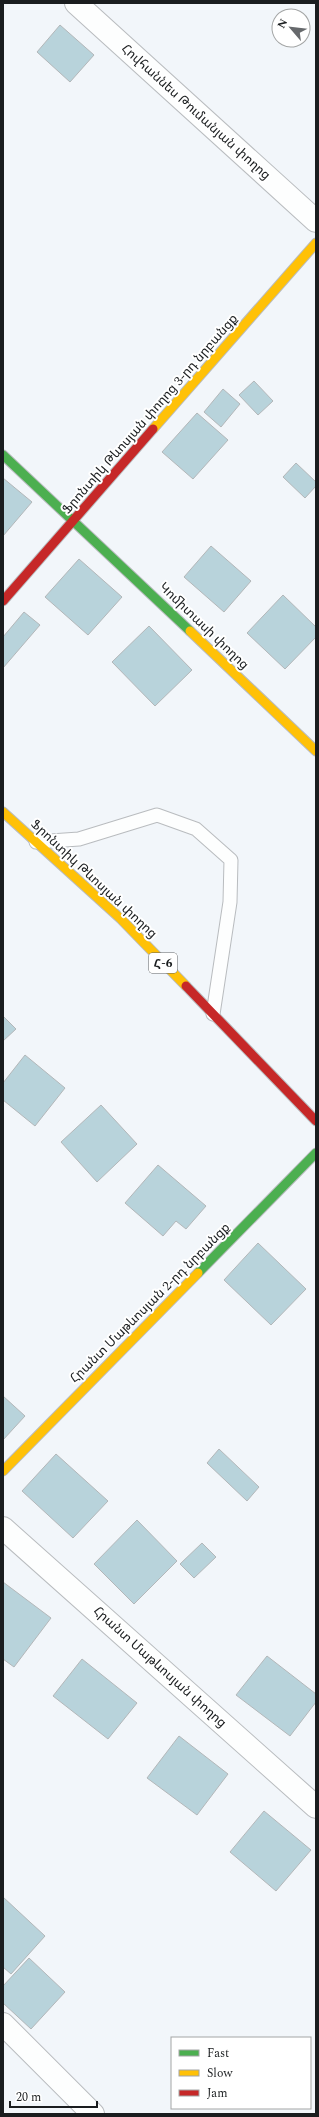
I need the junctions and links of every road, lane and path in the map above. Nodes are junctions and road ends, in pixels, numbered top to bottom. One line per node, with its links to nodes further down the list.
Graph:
1 (76, 3): 2 (street, Հովհաննես Թումանյան փողոց)
2 (316, 221)
3 (316, 243): 5 (street, Ֆրոնտիկ Թևոսյան փողոց 3-րդ նրբանցք)
4 (3, 455): 5 (street, Կոմիտասի փողոց)
5 (74, 520): 6 (street, Ֆրոնտիկ Թևոսյան փողոց 3-րդ նրբանցք); 7 (street, Կոմիտասի փողոց)
6 (3, 601)
7 (316, 751)
8 (3, 812): 9 (street, Ֆրոնտիկ Թևոսյան փողոց / Հ-6)
9 (36, 842): 10 (street, Ֆրոնտիկ Թևոսյան փողոց / Հ-6); 10 (lane)
10 (213, 1014): 11 (street, Ֆրոնտիկ Թևոսյան փողոց / Հ-6)
11 (316, 1121)
12 (316, 1153): 13 (street, Հրանտ Մաթևոսյան 2-րդ նրբանցք)
13 (3, 1471)
14 (3, 1528): 15 (street, Հրանտ Մաթևոսյան փողոց)
15 (316, 1807)
16 (3, 2024): 17 (street)
17 (93, 2114)

